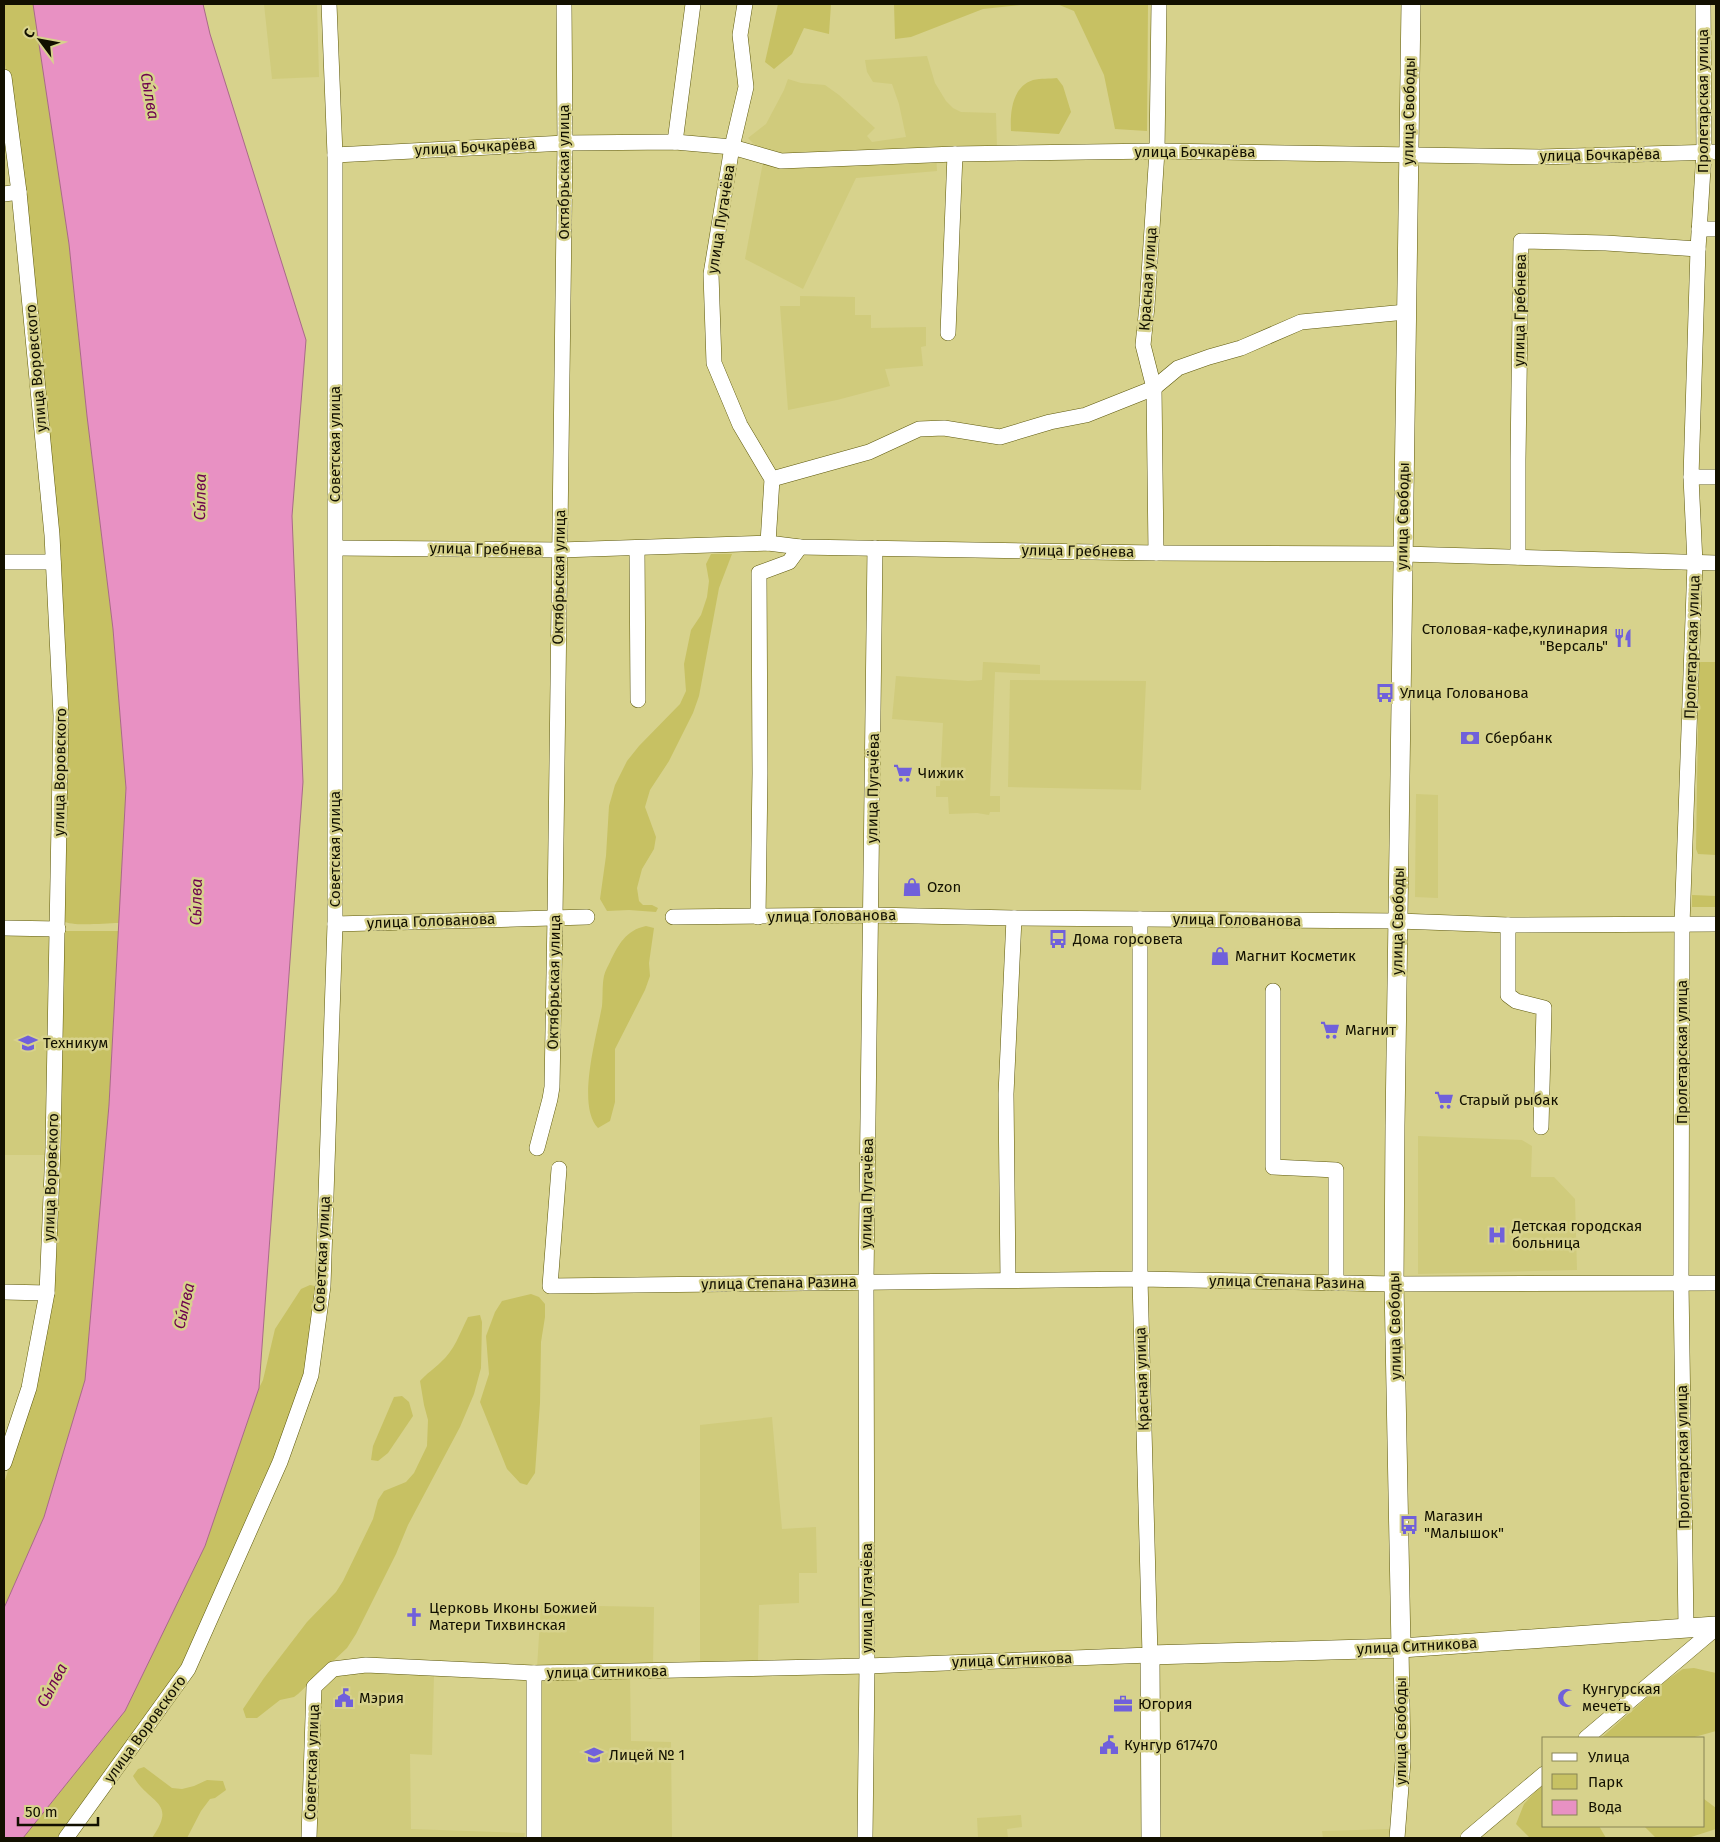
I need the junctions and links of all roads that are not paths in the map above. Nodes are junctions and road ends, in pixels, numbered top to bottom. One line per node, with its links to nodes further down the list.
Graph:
1 (329, 4): 15 (street, Советская улица)
2 (564, 4): 10 (street, Октябрьская улица)
3 (693, 4): 9 (street)
4 (745, 4): 11 (street, улица Пугачёва)
5 (1159, 4): 12 (street, Красная улица)
6 (1411, 4): 16 (main road, улица Свободы)
7 (1703, 4): 13 (street, Пролетарская улица)
8 (4, 77): 17 (street, улица Воровского)
9 (676, 142): 10 (street, улица Бочкарёва); 11 (street, улица Бочкарёва)
10 (566, 143): 15 (street, улица Бочкарёва); 33 (street, Октябрьская улица)
11 (732, 147): 14 (street, улица Бочкарёва); 27 (street, улица Пугачёва)
12 (1157, 151): 14 (street, улица Бочкарёва); 16 (street, улица Бочкарёва); 24 (street, Красная улица)
13 (1710, 152): 16 (street, улица Бочкарёва); 19 (street, Пролетарская улица)
14 (955, 154): 23 (street)
15 (335, 155): 30 (street, Советская улица)
16 (1408, 155): 22 (main road, улица Свободы)
17 (19, 192): 18 (street); 38 (street, улица Воровского)
18 (4, 194)
19 (1699, 229): 20 (street); 21 (street, Пролетарская улица)
20 (1716, 229)
21 (1698, 249): 25 (street, Пролетарская улица); 36 (street, улица Гребнева)
22 (1406, 312): 24 (street); 35 (main road, улица Свободы)
23 (948, 333)
24 (1154, 388): 27 (street); 34 (street, Красная улица)
25 (1691, 477): 26 (street); 39 (street, Пролетарская улица)
26 (1716, 477)
27 (772, 479): 28 (street)
28 (768, 543): 29 (street, улица Гребнева); 31 (street, улица Гребнева)
29 (800, 547): 32 (street, улица Гребнева); 46 (street, улица Голованова)
30 (336, 548): 33 (street, улица Гребнева); 50 (street, Советская улица)
31 (637, 548): 33 (street, улица Гребнева); 41 (street)
32 (875, 548): 34 (street, улица Гребнева); 42 (street, улица Пугачёва)
33 (560, 550): 44 (street, Октябрьская улица)
34 (1156, 553): 35 (street, улица Гребнева)
35 (1403, 554): 36 (street, улица Гребнева); 49 (main road, улица Свободы)
36 (1518, 557): 39 (street, улица Гребнева)
37 (4, 562): 38 (street)
38 (53, 562): 55 (street, улица Воровского)
39 (1695, 563): 40 (street, улица Гребнева); 53 (street, Пролетарская улица)
40 (1716, 563)
41 (638, 700)
42 (871, 914): 46 (street, улица Голованова); 47 (street, улица Голованова); 62 (street, улица Пугачёва)
43 (587, 916): 44 (street, улица Голованова)
44 (555, 917): 50 (street, улица Голованова); 58 (street, Октябрьская улица)
45 (673, 917): 46 (street, улица Голованова)
46 (758, 917)
47 (1014, 918): 48 (street, улица Голованова); 61 (street)
48 (1140, 919): 49 (street, улица Голованова); 60 (street, Красная улица)
49 (1398, 922): 52 (street, улица Голованова); 66 (main road, улица Свободы)
50 (335, 924): 75 (street, Советская улица)
51 (1716, 924): 53 (street, улица Голованова)
52 (1508, 925): 53 (street, улица Голованова); 57 (street)
53 (1682, 925): 64 (street, Пролетарская улица)
54 (4, 928): 55 (street)
55 (58, 929): 68 (street, улица Воровского)
56 (1273, 991): 63 (street)
57 (1541, 1127)
58 (536, 1148)
59 (559, 1169): 62 (street, улица Степана Разина)
60 (1140, 1279): 61 (street, улица Степана Разина); 63 (street, улица Степана Разина); 73 (street, Красная улица)
61 (1008, 1280): 62 (street, улица Степана Разина)
62 (866, 1281): 74 (street, улица Пугачёва)
63 (1336, 1282): 66 (street, улица Степана Разина)
64 (1681, 1283): 65 (street, улица Степана Разина); 66 (street, улица Степана Разина); 70 (street, Пролетарская улица)
65 (1716, 1283)
66 (1394, 1284): 72 (main road, улица Свободы)
67 (4, 1292): 68 (street)
68 (47, 1293): 69 (street, улица Воровского)
69 (4, 1463)
70 (1686, 1627): 71 (main road, улица Ситникова); 72 (main road, улица Ситникова)
71 (1716, 1627): 78 (street)
72 (1402, 1648): 73 (main road, улица Ситникова); 85 (street, улица Свободы)
73 (1150, 1655): 74 (street, улица Ситникова); 84 (main road, Красная улица)
74 (867, 1666): 76 (street, улица Ситникова); 83 (street, улица Пугачёва)
75 (188, 1669): 80 (street, улица Воровского)
76 (534, 1673): 77 (street, улица Ситникова); 82 (street)
77 (314, 1686): 81 (street, Советская улица)
78 (1587, 1737)
79 (1542, 1776): 86 (street)
80 (66, 1838)
81 (309, 1838)
82 (534, 1838)
83 (865, 1838)
84 (1151, 1838)
85 (1397, 1838)
86 (1468, 1838)

